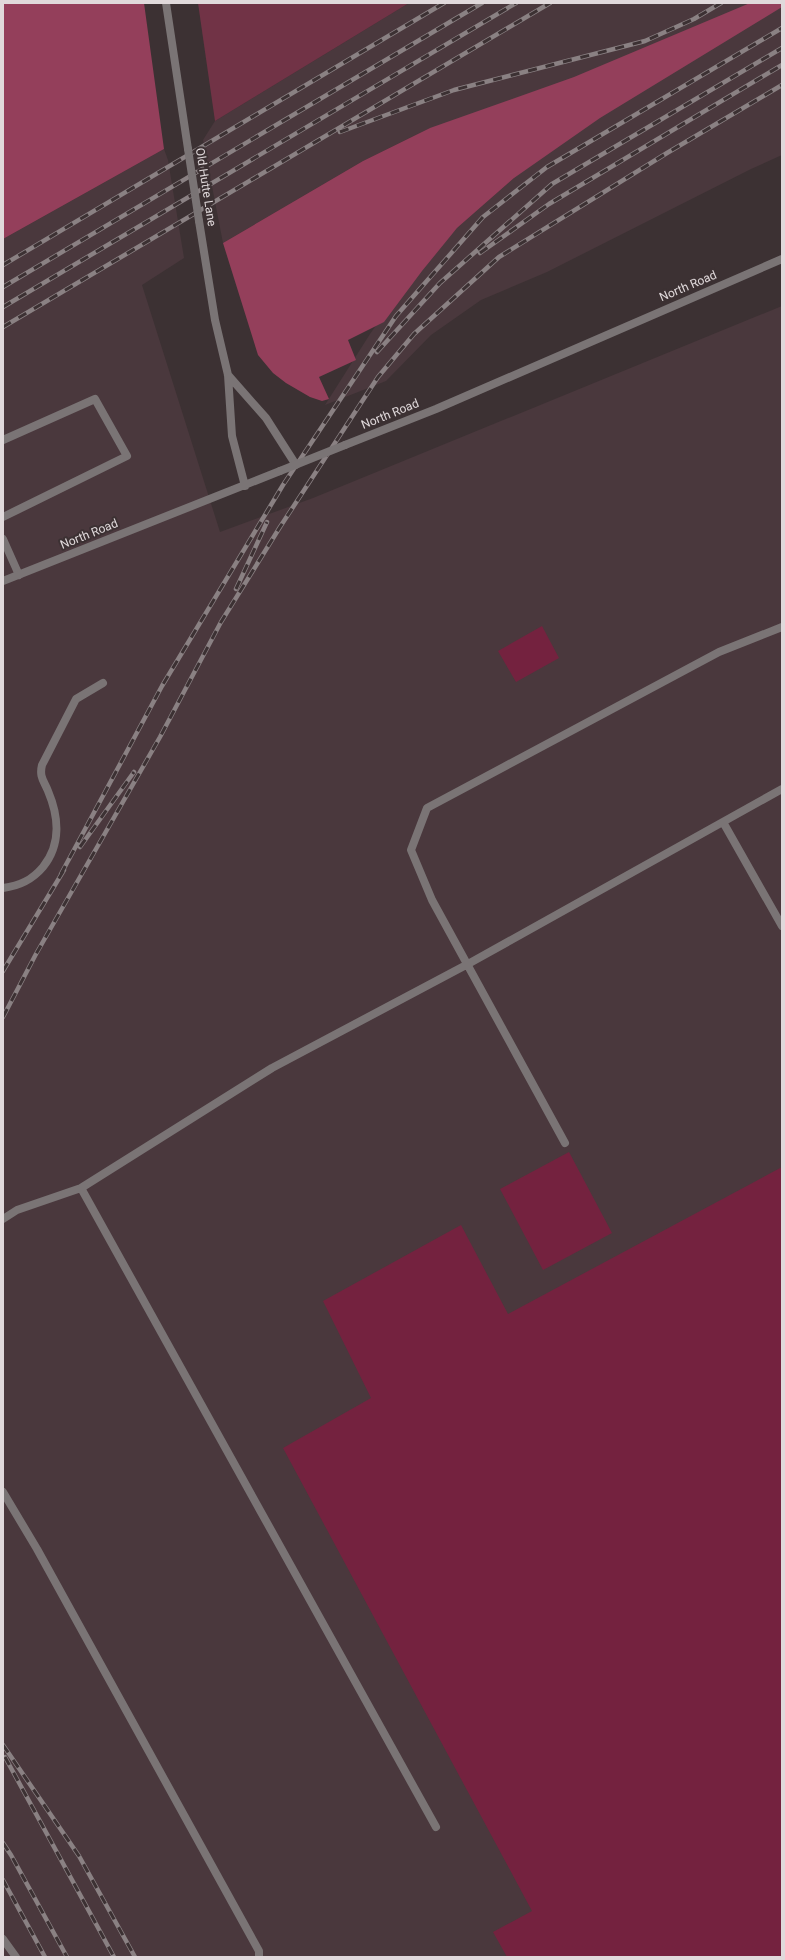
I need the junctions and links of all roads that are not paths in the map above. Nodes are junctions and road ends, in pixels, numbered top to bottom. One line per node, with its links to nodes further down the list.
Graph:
1 (166, 3): 3 (street, Old Hutte Lane, bridge)
2 (782, 259): 5 (street, North Road, bridge)
3 (228, 375): 5 (street, Old Hutte Lane); 6 (street, Old Hutte Lane)
4 (3, 440): 7 (street)
5 (296, 465): 6 (street, North Road, bridge)
6 (245, 486): 9 (street, North Road)
7 (3, 517)
8 (3, 539): 9 (street)
9 (19, 575): 10 (street, North Road)
10 (3, 581)
11 (782, 627): 17 (street)
12 (103, 683): 15 (street)
13 (782, 789): 14 (street)
14 (723, 822): 16 (street); 17 (street)
15 (3, 888)
16 (782, 926)
17 (468, 964): 18 (street); 19 (street)
18 (564, 1143)
19 (80, 1188): 20 (street); 22 (street)
20 (3, 1220)
21 (3, 1492): 25 (street)
22 (436, 1828)
23 (3, 1939): 24 (street)
24 (16, 1957)
25 (259, 1957)

